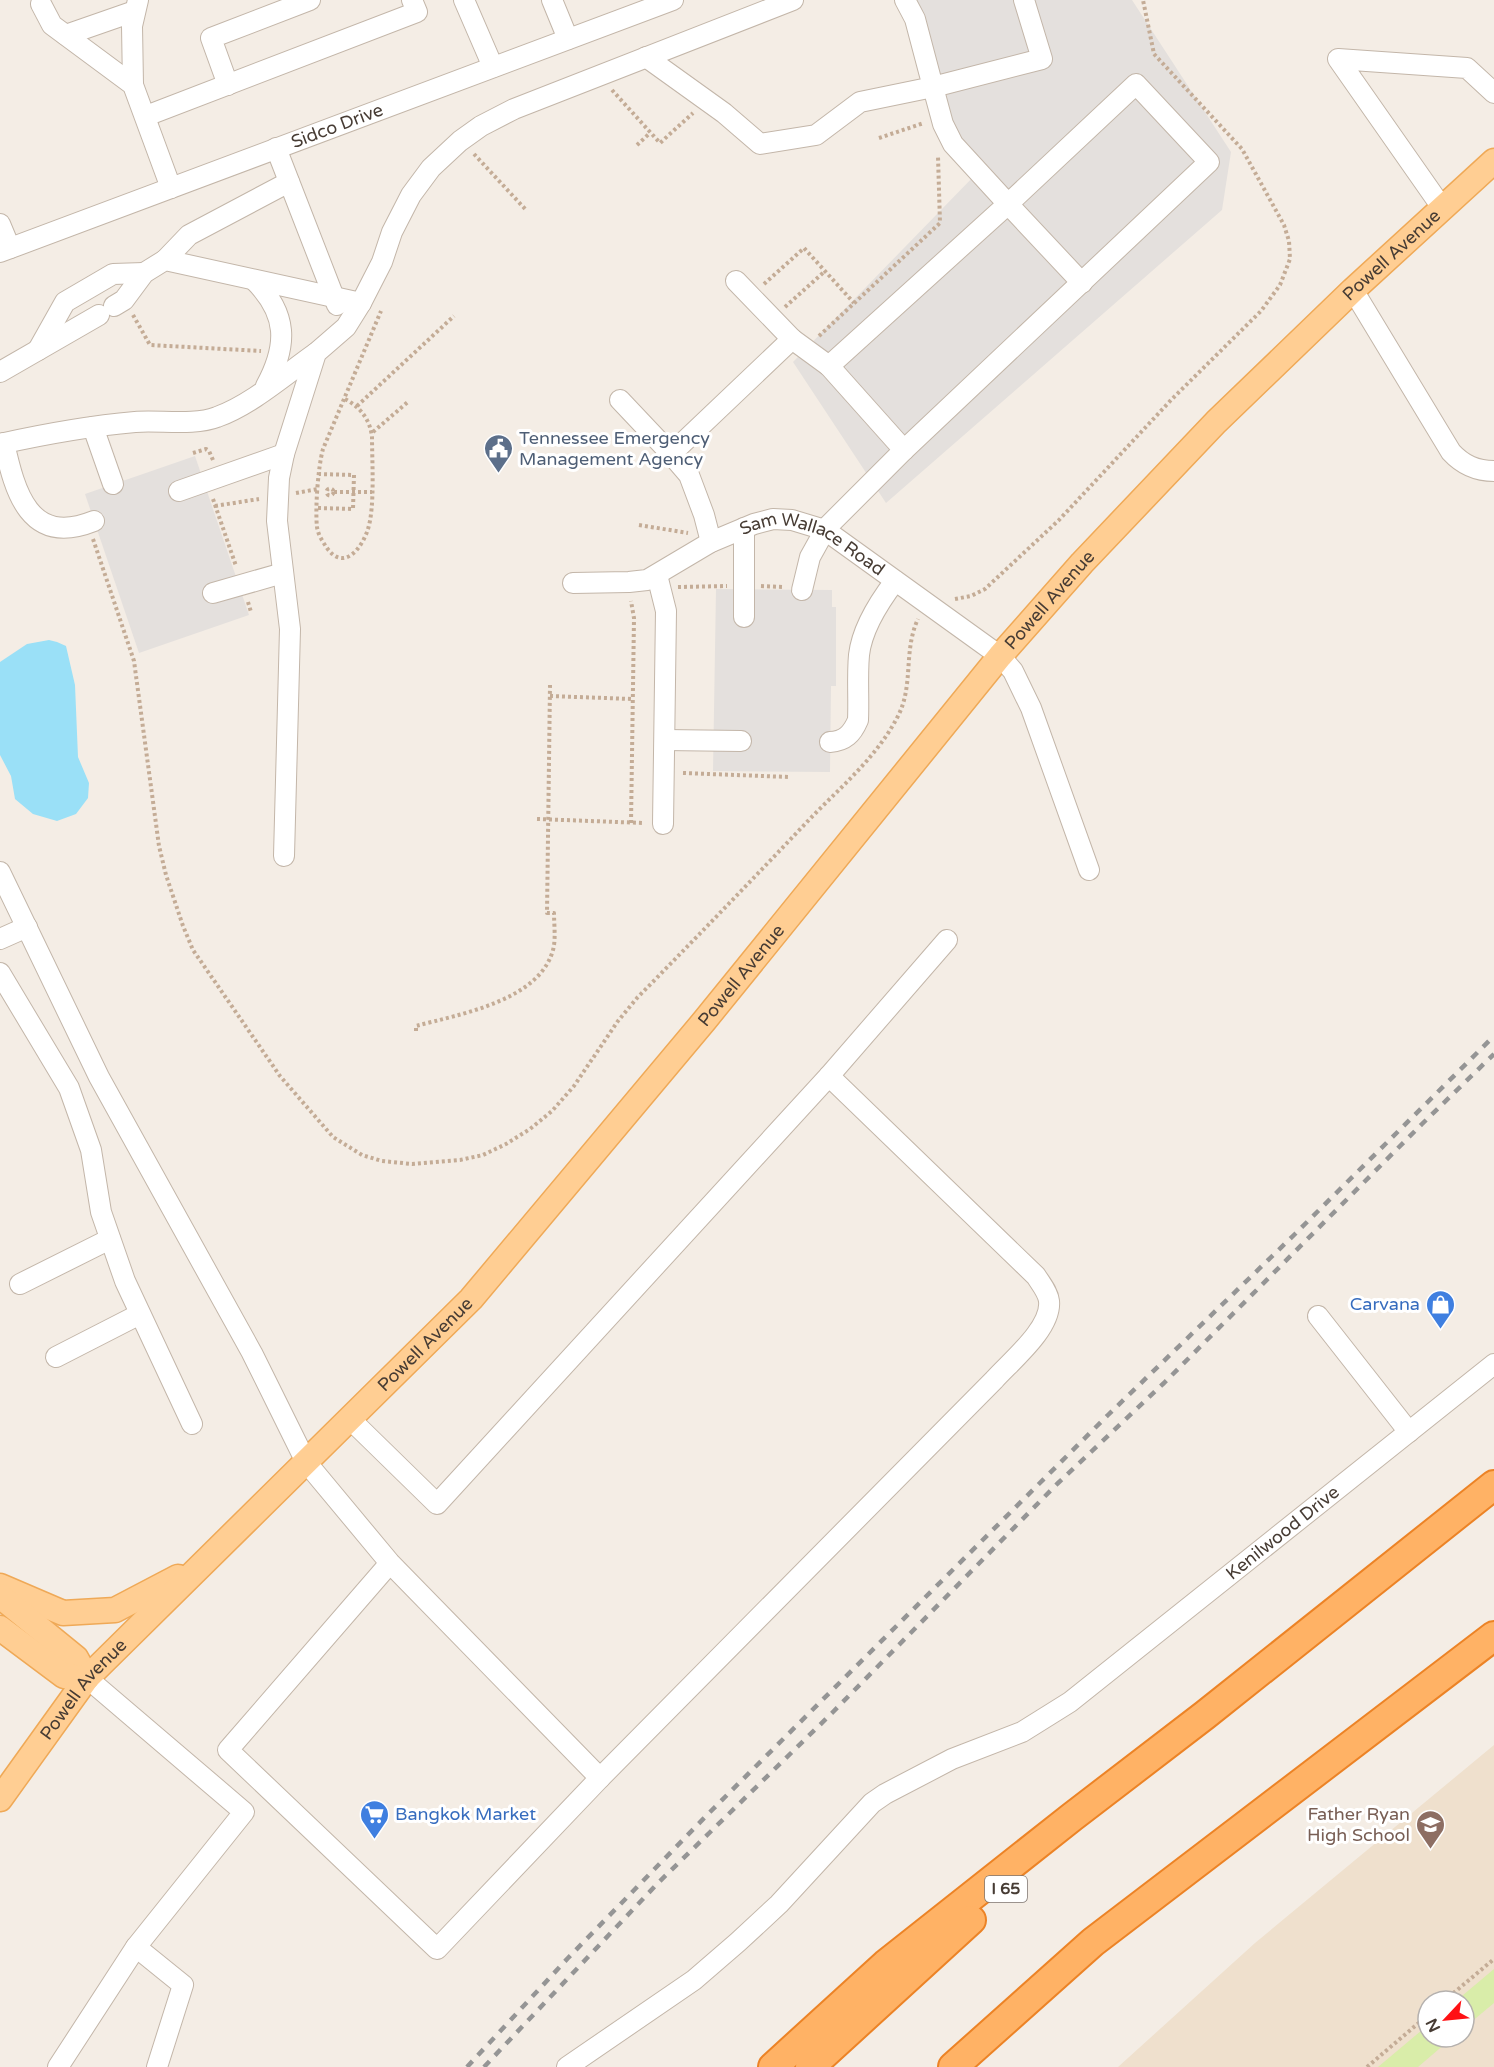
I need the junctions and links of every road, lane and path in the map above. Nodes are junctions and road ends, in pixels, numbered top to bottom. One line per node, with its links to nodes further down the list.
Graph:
1 (310, 0): 18 (street)
2 (412, 0): 18 (street)
3 (464, 0): 15 (street)
4 (552, 0): 13 (street)
5 (673, 0): 13 (street, Sidco Drive)
6 (793, 0): 14 (street)
7 (904, 0): 19 (street)
8 (1024, 0): 19 (street)
9 (1143, 0): 92 (path)
10 (41, 4): 12 (street)
11 (136, 6): 12 (street); 17 (street)
12 (66, 35): 17 (street)
13 (568, 39): 15 (street, Sidco Drive)
14 (646, 57): 21 (street); 24 (street)
15 (493, 67): 27 (street, Sidco Drive)
16 (616, 83): 23 (path)
17 (134, 85): 22 (street)
18 (228, 85): 22 (street)
19 (933, 87): 21 (street); 31 (street)
20 (1494, 93): 32 (street)
21 (707, 101): 23 (path)
22 (146, 116): 30 (street)
23 (650, 133): 25 (path)
24 (461, 140): 33 (path); 46 (street)
25 (637, 145)
26 (938, 147): 47 (path)
27 (276, 148): 29 (street); 30 (street, Sidco Drive)
28 (1494, 161): 32 (main road, Powell Avenue)
29 (289, 182): 36 (street); 44 (street)
30 (171, 188): 35 (street, Sidco Drive)
31 (1008, 204): 41 (street); 41 (street); 56 (street)
32 (1443, 209): 42 (main road, Powell Avenue)
33 (527, 211)
34 (0, 224): 35 (street)
35 (5, 250)
36 (165, 260): 38 (street); 39 (street)
37 (825, 271): 43 (path); 45 (path); 47 (path)
38 (144, 273): 48 (street); 53 (street)
39 (254, 280): 44 (street); 54 (street)
40 (736, 281): 52 (street)
41 (1082, 283): 66 (street)
42 (1353, 290): 70 (street); 95 (main road, Powell Avenue)
43 (771, 292)
44 (334, 297): 46 (street); 51 (street)
45 (778, 300)
46 (361, 303): 51 (street)
47 (854, 303): 52 (path)
48 (113, 307): 53 (street); 54 (path)
49 (382, 309): 59 (path)
50 (454, 316): 62 (path)
51 (346, 327): 55 (street)
52 (800, 345): 56 (street); 69 (street)
53 (38, 350): 57 (street)
54 (280, 352): 58 (street)
55 (316, 352): 58 (street); 68 (street)
56 (829, 366): 66 (street)
57 (0, 372)
58 (264, 390): 63 (street)
59 (345, 399): 62 (path); 71 (path)
60 (620, 400): 69 (street)
61 (409, 401): 64 (path)
62 (357, 406): 64 (path)
63 (93, 428): 65 (street); 73 (street)
64 (372, 433): 77 (path)
65 (2, 443): 79 (street)
66 (904, 450): 82 (street)
67 (193, 453): 72 (path)
68 (284, 454): 72 (street); 84 (street)
69 (671, 454): 83 (street)
70 (1494, 471)
71 (319, 474): 76 (path); 78 (path)
72 (207, 481): 74 (street); 88 (path)
73 (113, 484)
74 (179, 491)
75 (334, 492): 76 (path)
76 (353, 492): 77 (path); 78 (path)
77 (372, 492): 78 (path)
78 (318, 508)
79 (91, 523): 92 (path)
80 (639, 525): 83 (path)
81 (744, 528): 82 (street, Sam Wallace Road); 83 (street, Sam Wallace Road); 94 (street)
82 (824, 530): 86 (street, Sam Wallace Road); 89 (street)
83 (710, 540): 85 (street, Sam Wallace Road)
84 (283, 573): 88 (street); 108 (street)
85 (657, 575): 87 (street, Sam Wallace Road); 99 (street)
86 (895, 581): 92 (street, Sam Wallace Road); 101 (street)
87 (573, 583)
88 (242, 585): 90 (street); 93 (path)
89 (802, 590)
90 (213, 593)
91 (630, 597): 98 (path)
92 (930, 605): 95 (street, Sam Wallace Road)
93 (251, 612)
94 (744, 617)
95 (1000, 656): 109 (street, Sam Wallace Road); 123 (main road, Powell Avenue)
96 (550, 685): 97 (path)
97 (550, 696): 98 (path); 105 (path)
98 (632, 699): 106 (path)
99 (665, 740): 100 (street); 102 (street)
100 (741, 741)
101 (830, 742)
102 (664, 772): 103 (path); 107 (street)
103 (789, 777)
104 (537, 819): 105 (path)
105 (548, 820): 106 (path); 115 (path)
106 (631, 823): 107 (path)
107 (663, 824)
108 (284, 856)
109 (1089, 870)
110 (0, 872): 111 (street)
111 (27, 927): 112 (street); 126 (street)
112 (0, 939)
113 (947, 940): 116 (street)
114 (0, 973): 117 (street)
115 (416, 1031)
116 (829, 1076): 123 (street); 136 (street)
117 (110, 1239): 118 (street); 119 (street)
118 (20, 1284)
119 (140, 1314): 121 (street); 124 (street)
120 (1318, 1316): 125 (street)
121 (56, 1357)
122 (1494, 1364): 125 (street, Kenilwood Drive)
123 (350, 1419): 126 (main road, Powell Avenue)
124 (192, 1424)
125 (1409, 1432): 146 (street, Kenilwood Drive)
126 (306, 1462): 128 (street); 129 (main road, Powell Avenue)
127 (1494, 1485): 135 (highway, I 65)
128 (390, 1563): 136 (street); 137 (street)
129 (199, 1566): 130 (main road); 134 (main road, Powell Avenue)
130 (0, 1586)
131 (0, 1596): 134 (main road)
132 (0, 1628): 134 (main road)
133 (1494, 1636): 149 (highway)
134 (87, 1678): 138 (main road, Powell Avenue); 139 (street)
135 (1205, 1715): 147 (highway); 148 (highway, I 65)
136 (600, 1779): 137 (street)
137 (266, 1786): 139 (street)
138 (0, 1799)
139 (244, 1812): 140 (street)
140 (136, 1947): 144 (street); 145 (street)
141 (1494, 1959): 142 (path)
142 (1458, 1989)
143 (1416, 2025): 150 (path)
144 (58, 2067)
145 (157, 2067)
146 (567, 2067)
147 (773, 2067)
148 (810, 2067)
149 (953, 2067)
150 (1367, 2067)

